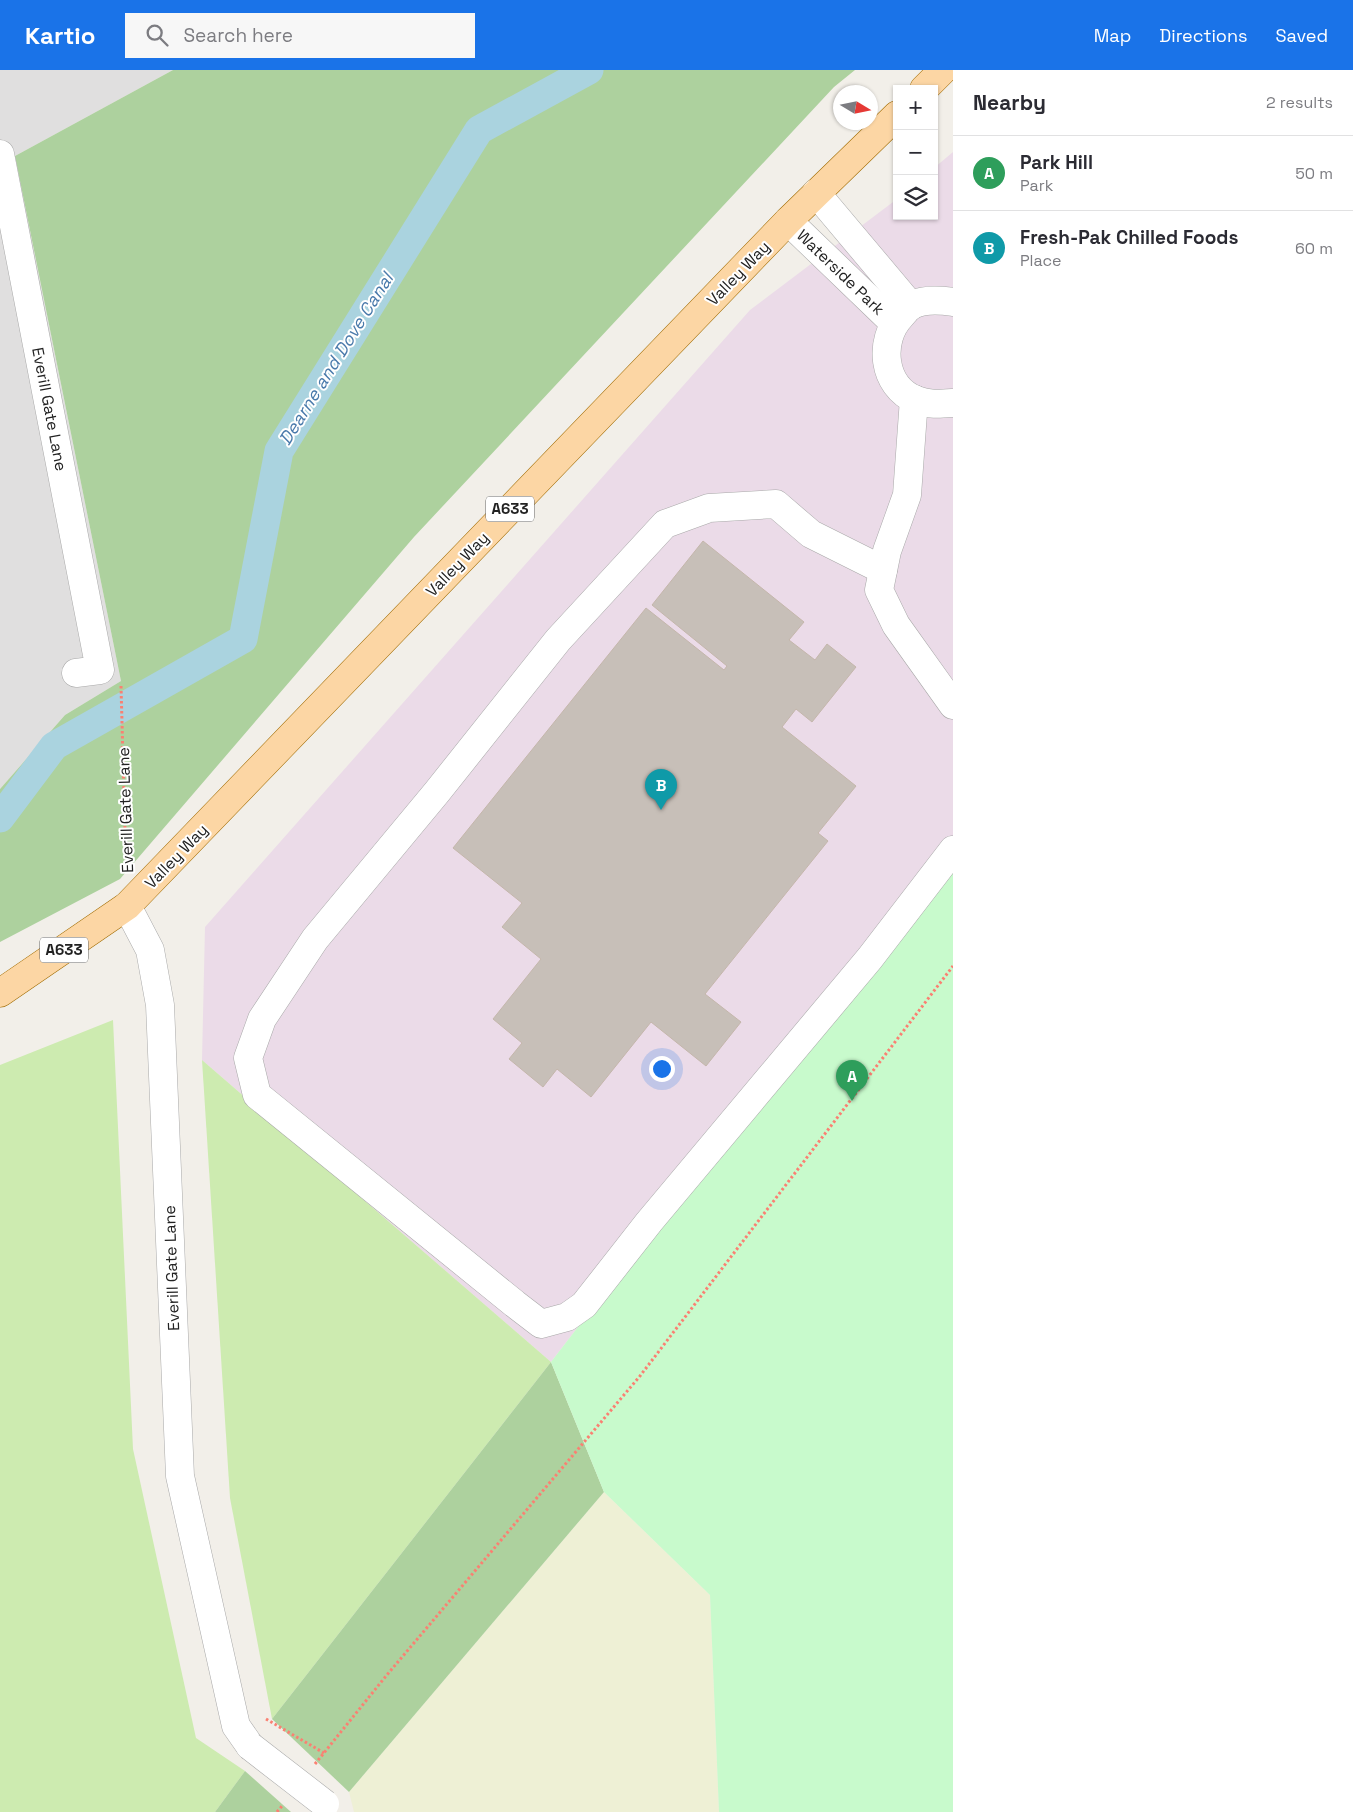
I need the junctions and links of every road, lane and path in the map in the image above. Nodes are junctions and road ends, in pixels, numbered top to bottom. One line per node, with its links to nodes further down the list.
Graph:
1 (943, 70): 2 (main road)
2 (928, 85)
3 (893, 119): 5 (main road, Valley Way / A633)
4 (0, 154): 12 (street, Everill Gate Lane)
5 (816, 193): 6 (main road, Valley Way / A633); 8 (street, Waterside Park)
6 (788, 221): 8 (street, Waterside Park); 16 (main road, Valley Way / A633)
7 (953, 302): 8 (street, Waterside Park)
8 (903, 314): 9 (street, Waterside Park)
9 (914, 399): 10 (street, Waterside Park); 11 (street)
10 (953, 403)
11 (883, 570): 14 (street); 15 (street)
12 (76, 673)
13 (121, 681): 16 (path, Everill Gate Lane)
14 (953, 705)
15 (953, 850)
16 (127, 906): 18 (main road, Valley Way / A633); 19 (street, Everill Gate Lane)
17 (953, 966): 20 (path)
18 (0, 993)
19 (243, 1736): 20 (path); 23 (street, bridge)
20 (324, 1753): 21 (path)
21 (312, 1768)
22 (283, 1805): 24 (path)
23 (328, 1808)
24 (277, 1812)

